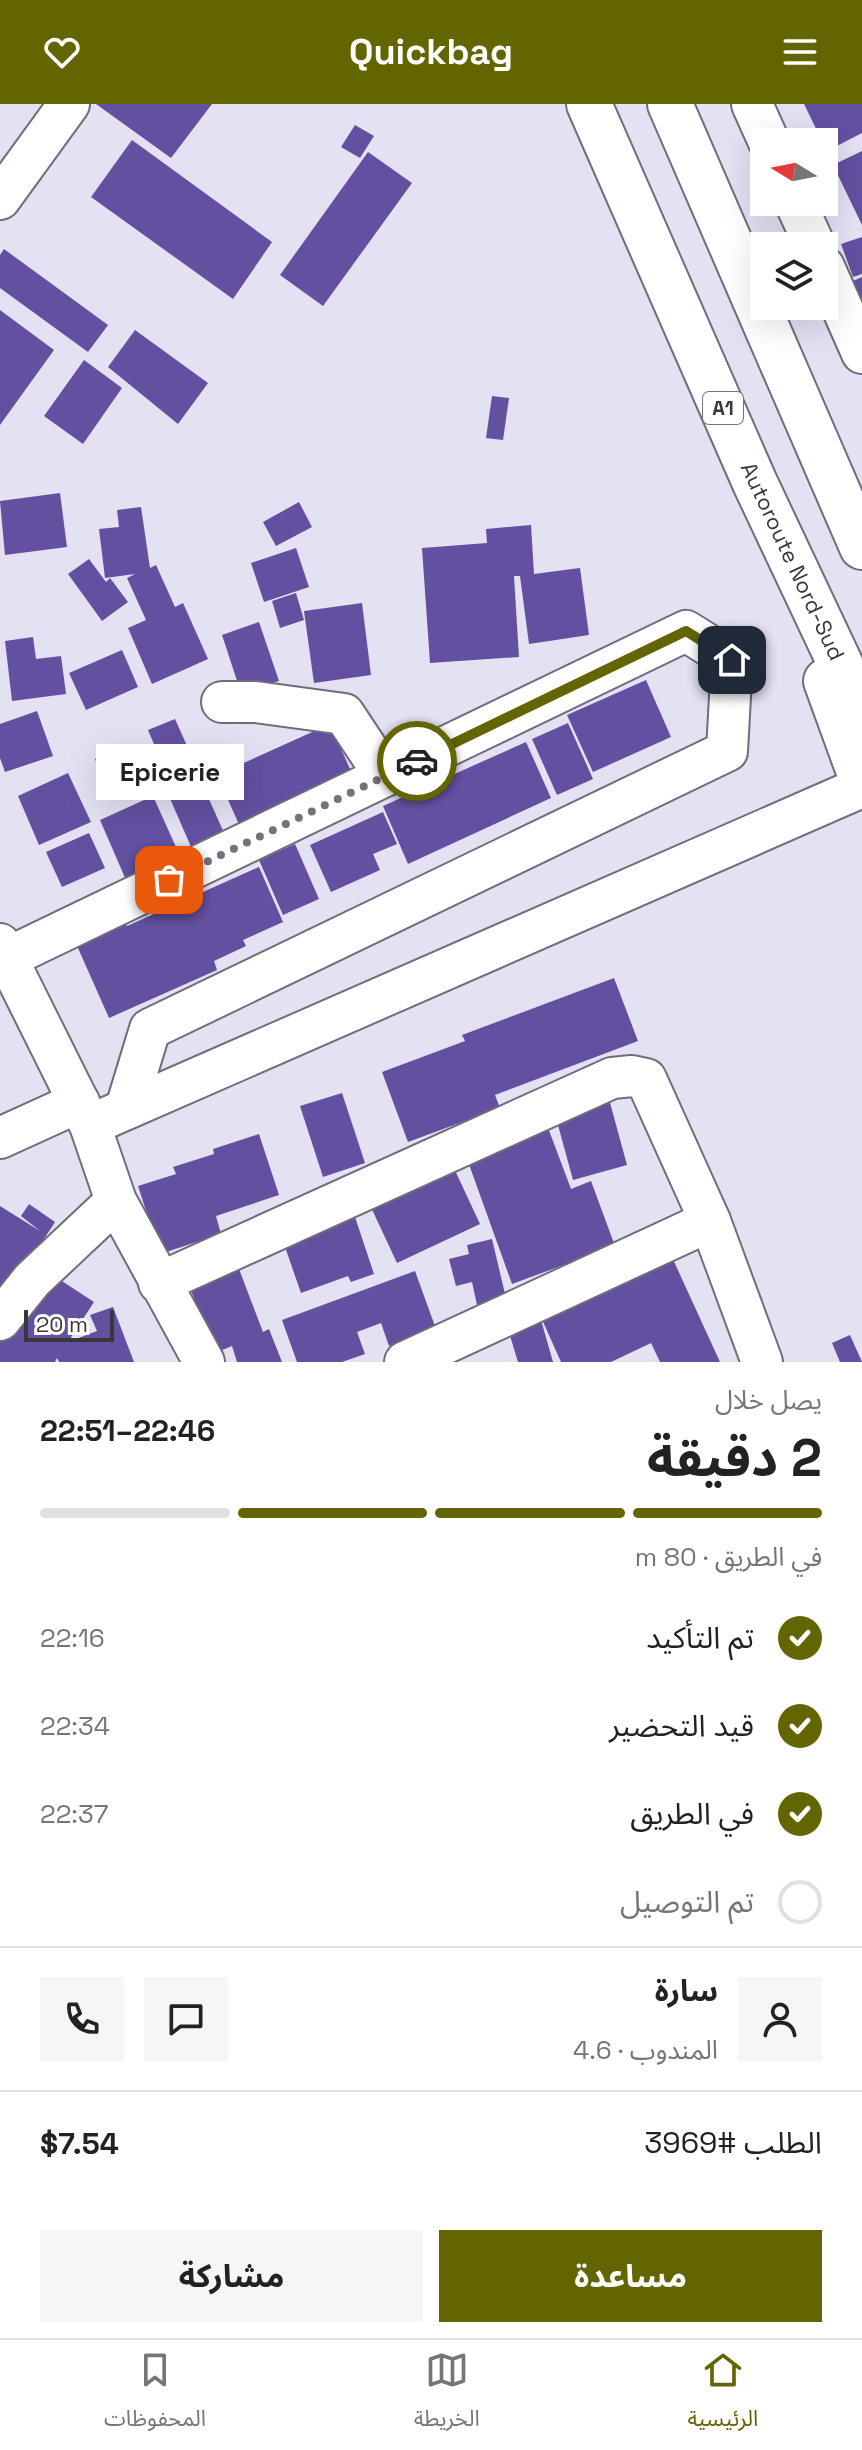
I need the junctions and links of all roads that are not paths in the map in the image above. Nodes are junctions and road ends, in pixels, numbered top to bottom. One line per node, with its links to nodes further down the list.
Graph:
1 (69, 104): 6 (street)
2 (589, 104): 9 (highway, Autoroute Nord-Sud / A1)
3 (670, 104): 10 (highway)
4 (752, 104): 5 (street)
5 (763, 128)
6 (0, 199)
7 (838, 299): 8 (street)
8 (862, 353)
9 (755, 483): 12 (highway, Autoroute Nord-Sud / A1); 14 (highway)
10 (862, 547)
11 (222, 702): 13 (street)
12 (862, 710)
13 (385, 776): 16 (street); 17 (street)
14 (862, 780)
15 (862, 787): 17 (street)
16 (4, 951): 18 (street)
17 (126, 1108): 18 (street)
18 (84, 1114): 19 (street); 20 (street)
19 (0, 1138)
20 (116, 1201): 22 (street); 23 (street)
21 (710, 1221): 22 (street); 25 (street); 26 (street)
22 (159, 1283): 24 (street)
23 (0, 1320)
24 (204, 1362)
25 (405, 1362)
26 (762, 1362)

